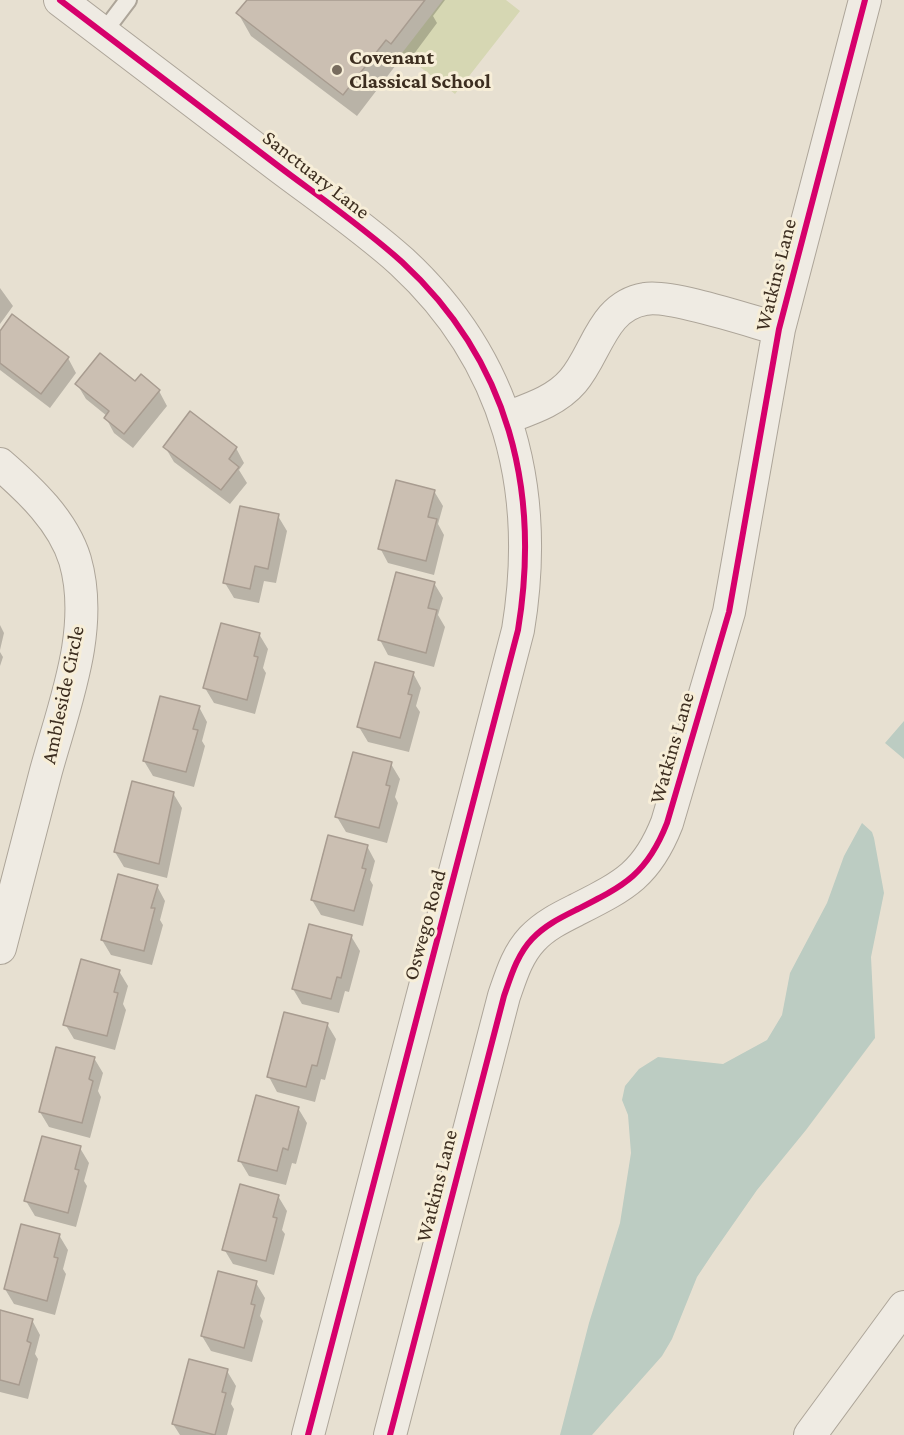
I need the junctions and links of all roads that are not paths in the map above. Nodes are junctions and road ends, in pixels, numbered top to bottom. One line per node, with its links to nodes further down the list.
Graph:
1 (60, 0): 4 (street, Sanctuary Lane)
2 (128, 0): 4 (lane)
3 (865, 0): 5 (street, Watkins Lane)
4 (103, 33): 6 (street, Sanctuary Lane)
5 (778, 329): 6 (street, Watkins Lane); 11 (street, Watkins Lane)
6 (506, 418): 10 (street, Oswego Road)
7 (0, 464): 8 (street, Ambleside Circle)
8 (0, 948)
9 (904, 1307): 12 (street)
10 (308, 1435)
11 (390, 1435)
12 (810, 1435)

